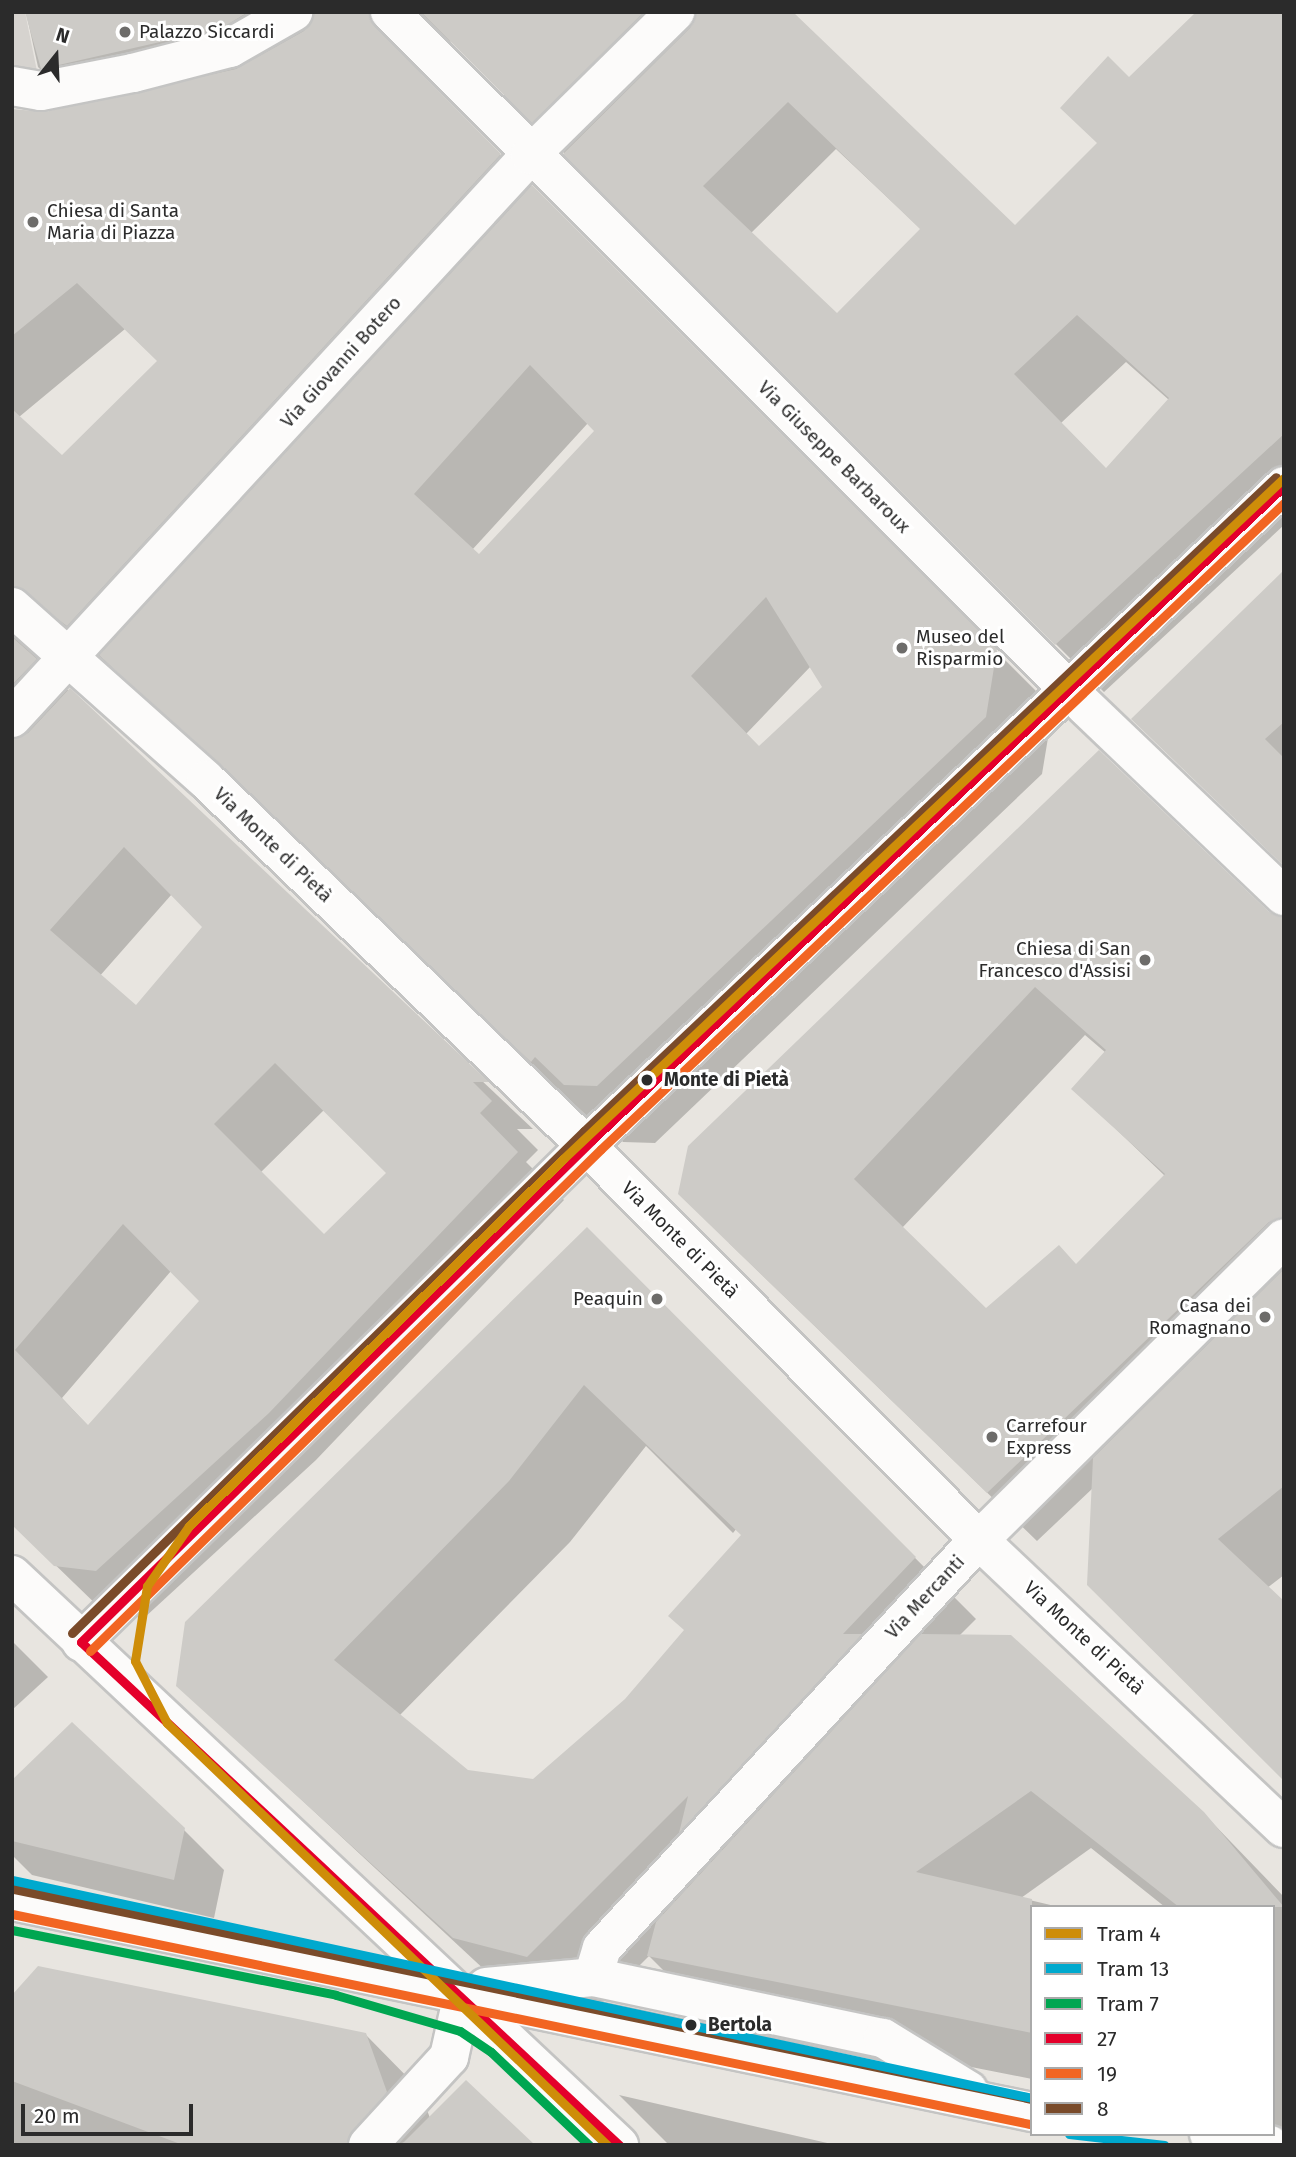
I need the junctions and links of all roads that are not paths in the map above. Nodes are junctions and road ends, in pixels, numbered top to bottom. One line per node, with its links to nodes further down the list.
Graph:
1 (293, 12): 4 (street)
2 (390, 12): 5 (street, Via Giuseppe Barbaroux)
3 (675, 12): 5 (street, Via Giovanni Botero)
4 (12, 86)
5 (530, 155): 8 (street, Via Giovanni Botero); 9 (street, Via Giuseppe Barbaroux)
6 (1284, 486): 9 (street)
7 (12, 607): 8 (street, Via Monte di Pietà)
8 (69, 659): 10 (street, Via Giovanni Botero); 12 (street, Via Monte di Pietà)
9 (1071, 692): 11 (street, Via Giuseppe Barbaroux); 12 (street)
10 (12, 718)
11 (1284, 896)
12 (586, 1146): 14 (street, Via Monte di Pietà); 16 (street)
13 (1284, 1238): 14 (street, Via Mercanti)
14 (979, 1540): 17 (street, Via Monte di Pietà); 19 (street, Via Mercanti)
15 (12, 1574): 16 (street)
16 (81, 1642): 20 (street)
17 (1284, 1828)
18 (12, 1901): 20 (street)
19 (593, 1977): 20 (street); 21 (street)
20 (456, 1991): 21 (street); 24 (street); 25 (street)
21 (993, 2105): 22 (street)
22 (1030, 2112)
23 (1220, 2136): 26 (street)
24 (368, 2145)
25 (619, 2145)
26 (1270, 2145)

